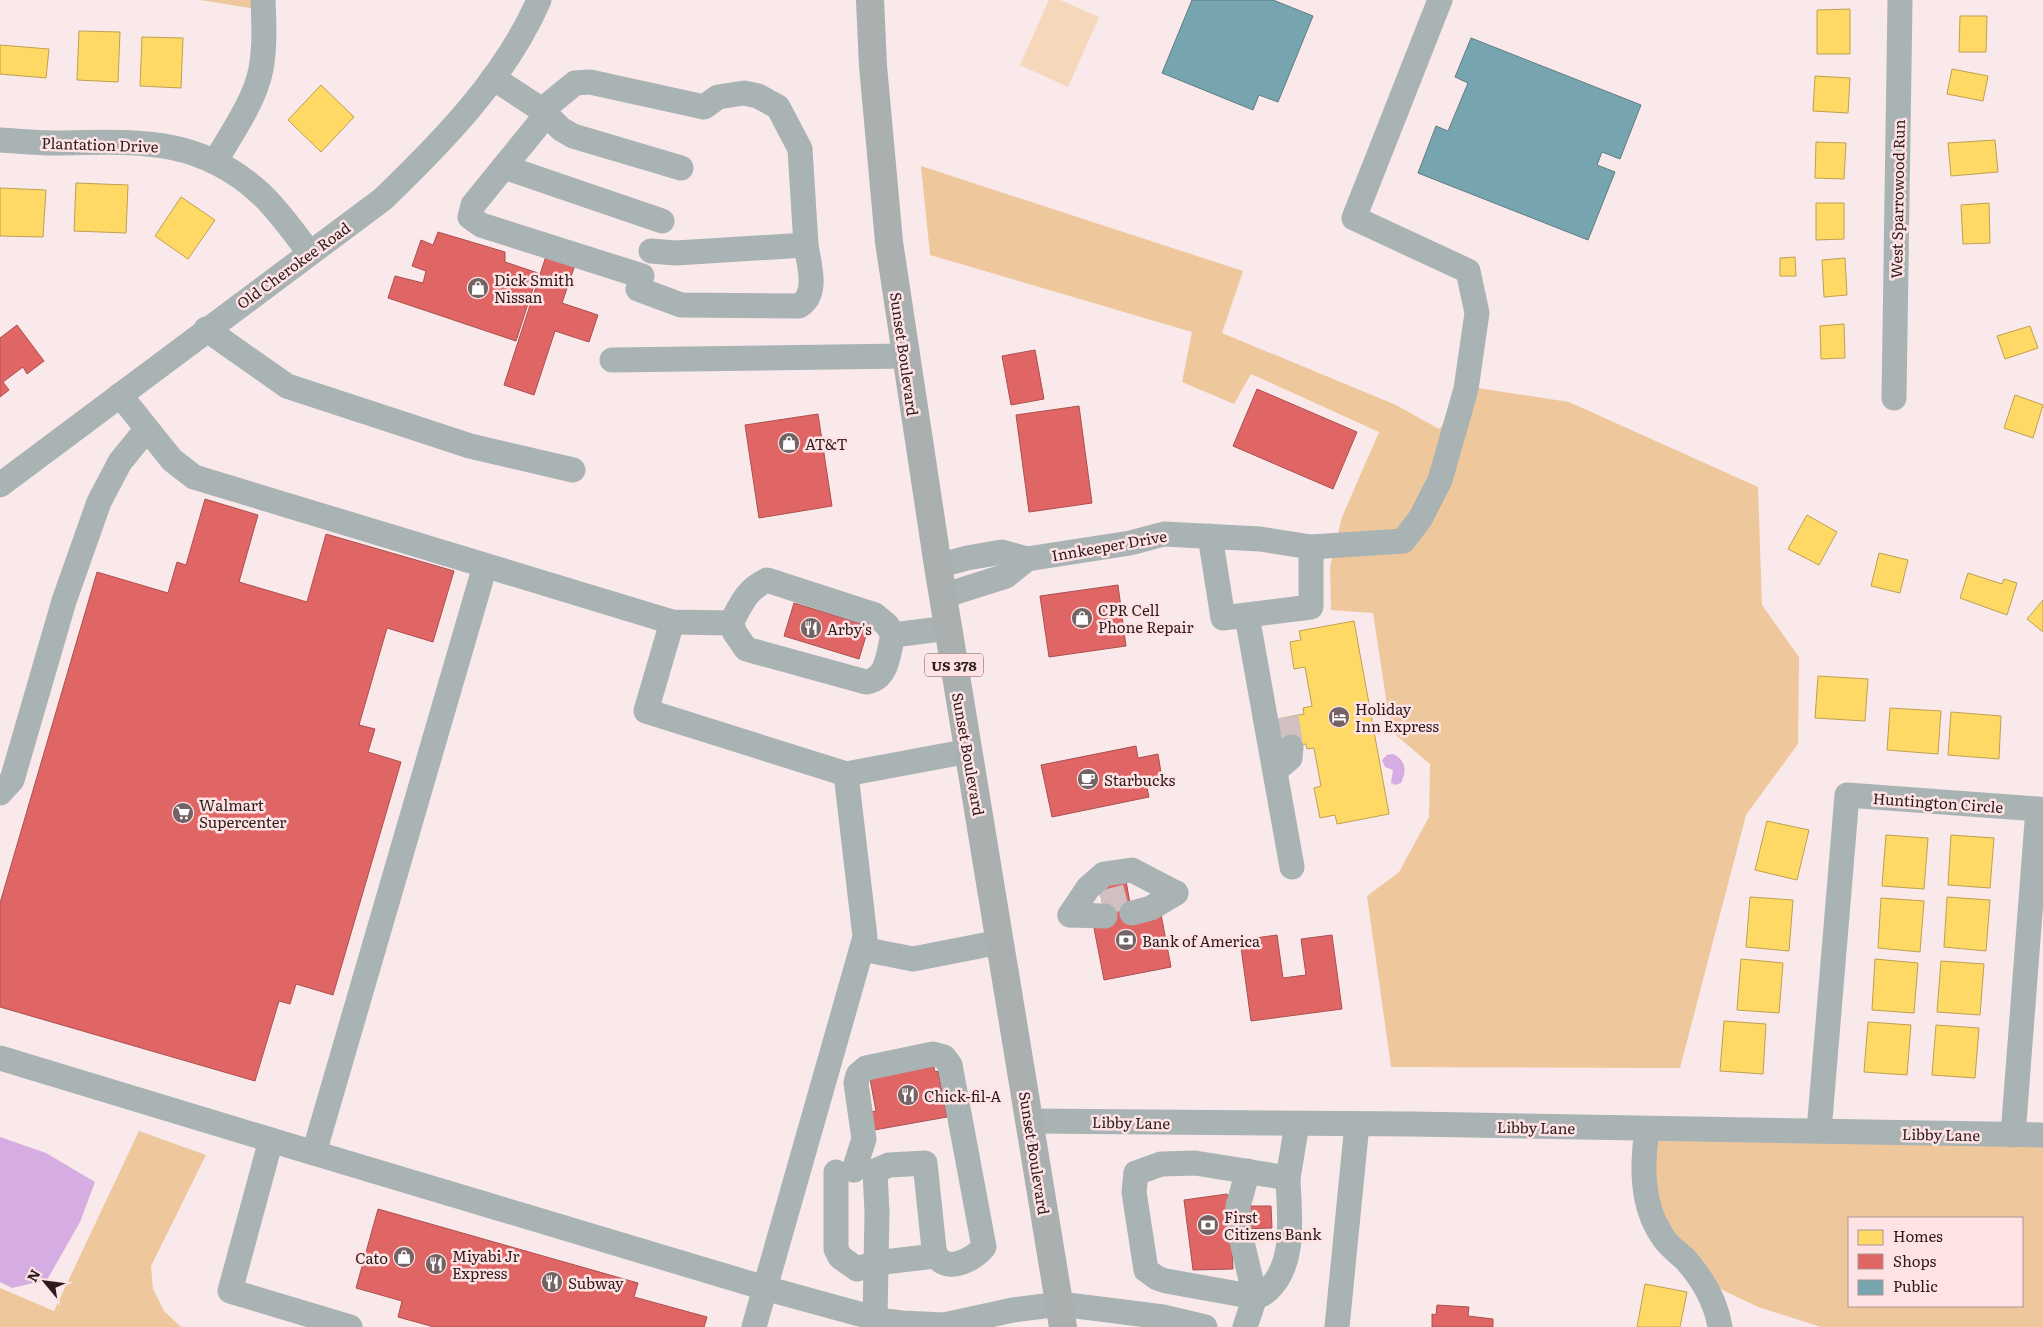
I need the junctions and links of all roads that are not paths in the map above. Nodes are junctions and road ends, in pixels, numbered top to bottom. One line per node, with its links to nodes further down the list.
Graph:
1 (263, 0): 9 (street)
2 (539, 0): 6 (street, Old Cherokee Road)
3 (870, 0): 17 (main road, Sunset Boulevard / US 378)
4 (1440, 0): 25 (street, Innkeeper Drive)
5 (1900, 0): 20 (street, West Sparrowood Run)
6 (493, 78): 7 (street); 15 (street, Old Cherokee Road)
7 (542, 110): 10 (street); 11 (street); 13 (street)
8 (0, 140): 9 (street, Plantation Drive)
9 (215, 162): 15 (street, Plantation Drive)
10 (504, 168): 12 (street); 13 (street)
11 (681, 168)
12 (662, 221)
13 (806, 245): 14 (street)
14 (651, 251)
15 (309, 252): 16 (street, Old Cherokee Road)
16 (206, 329): 19 (street, Old Cherokee Road); 22 (street)
17 (906, 356): 18 (street); 28 (main road, Sunset Boulevard / US 378)
18 (612, 360)
19 (120, 395): 21 (street); 23 (street, Old Cherokee Road)
20 (1894, 398)
21 (146, 430): 27 (street); 41 (street)
22 (573, 470)
23 (0, 485)
24 (1210, 536): 25 (street, Innkeeper Drive); 26 (street, Innkeeper Drive); 30 (street)
25 (1311, 547): 30 (street)
26 (1027, 559): 28 (street, Innkeeper Drive); 29 (street)
27 (485, 566): 31 (street); 56 (street)
28 (938, 566): 29 (main road, Sunset Boulevard / US 378)
29 (943, 596): 33 (main road, Sunset Boulevard / US 378)
30 (1248, 616): 35 (street)
31 (672, 622): 32 (street); 40 (street)
32 (731, 622): 34 (street); 34 (street)
33 (949, 628): 34 (street); 38 (main road, Sunset Boulevard / US 378)
34 (893, 636)
35 (1264, 704): 36 (street); 39 (street)
36 (1286, 717)
37 (1291, 747): 39 (street)
38 (969, 751): 40 (street); 45 (main road, Sunset Boulevard / US 378)
39 (1276, 770): 42 (street)
40 (846, 774): 46 (street)
41 (0, 793)
42 (1292, 867)
43 (1129, 899): 44 (street)
44 (1103, 906)
45 (1000, 942): 46 (street); 48 (main road, Sunset Boulevard / US 378)
46 (862, 949): 57 (street)
47 (0, 1058): 55 (street)
48 (1030, 1121): 49 (street, Libby Lane); 65 (main road, Sunset Boulevard / US 378)
49 (1297, 1124): 50 (street, Libby Lane); 60 (street)
50 (1357, 1124): 51 (street, Libby Lane); 71 (street)
51 (1647, 1129): 52 (street, Libby Lane); 72 (street)
52 (1818, 1131): 53 (street, Libby Lane); 53 (street, Huntington Circle)
53 (2012, 1135): 54 (street, Libby Lane)
54 (2043, 1135)
55 (271, 1140): 56 (street); 67 (street)
56 (314, 1153): 63 (street)
57 (804, 1154): 58 (street); 63 (street)
58 (855, 1171): 61 (street); 61 (street); 62 (street); 62 (street)
59 (1248, 1171): 60 (street); 64 (street); 64 (street)
60 (1288, 1178): 64 (street)
61 (944, 1260): 62 (street)
62 (876, 1263): 66 (street)
63 (765, 1288): 66 (street); 68 (street)
64 (1255, 1297): 70 (street)
65 (1061, 1316): 66 (street); 69 (street)
66 (875, 1317)
67 (350, 1327)
68 (754, 1327)
69 (1205, 1327)
70 (1245, 1327)
71 (1338, 1327)
72 (1720, 1327)

